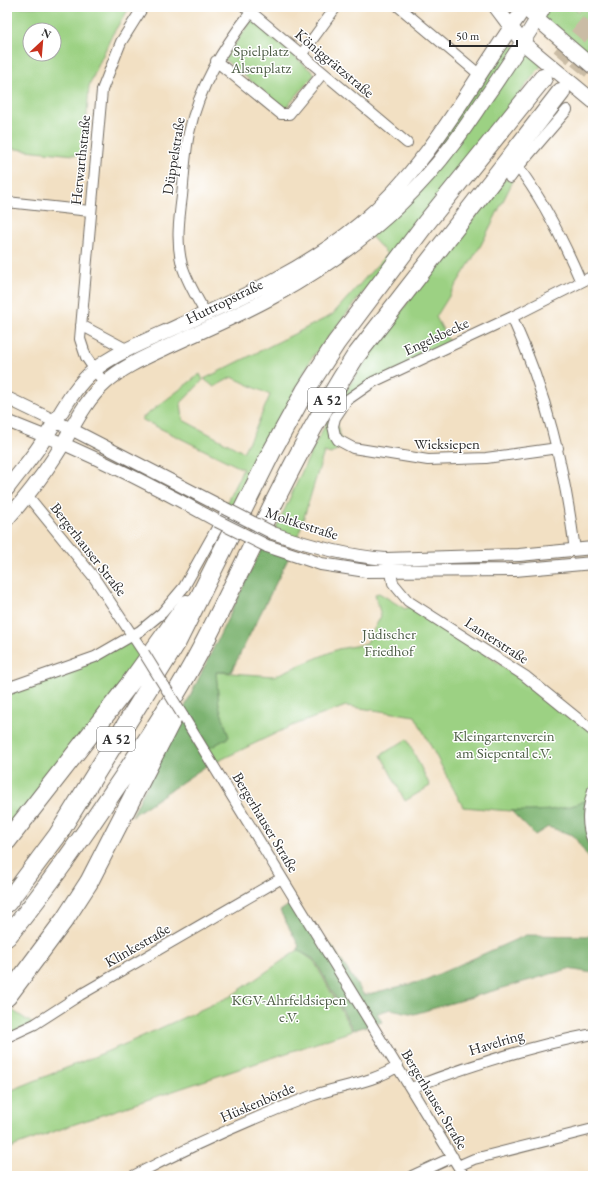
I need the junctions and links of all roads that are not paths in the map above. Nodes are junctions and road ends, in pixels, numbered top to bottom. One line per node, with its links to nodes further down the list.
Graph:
1 (143, 7): 26 (street, Herwarthstraße)
2 (336, 7): 11 (street)
3 (399, 7): 15 (street)
4 (496, 7): 9 (main road)
5 (505, 7): 6 (main road)
6 (523, 9): 8 (main road); 9 (main road, Huttropstraße)
7 (248, 10): 11 (street, Königgrätzstraße); 12 (street, Düppelstraße)
8 (541, 13): 10 (main road, Huttropstraße); 13 (main road)
9 (510, 28): 10 (main road); 15 (main road, Huttropstraße)
10 (523, 43): 18 (main road); 21 (main road, Huttropstraße)
11 (301, 55): 14 (street, Königgrätzstraße)
12 (216, 61): 14 (street); 29 (street, Düppelstraße)
13 (592, 65)
14 (323, 74): 22 (street, Königgrätzstraße)
15 (480, 75): 20 (main road, Huttropstraße)
16 (543, 78): 51 (highway, A 52)
17 (561, 92): 54 (highway, A 52)
18 (593, 101)
19 (567, 110): 23 (street)
20 (457, 112): 21 (street); 29 (main road, Huttropstraße)
21 (469, 122): 34 (main road, Huttropstraße)
22 (407, 143)
23 (518, 167): 24 (street); 28 (street)
24 (510, 178)
25 (7, 202): 26 (street)
26 (90, 210): 31 (street, Herwarthstraße)
27 (593, 276): 28 (street, Engelsbecke)
28 (581, 282): 30 (street, Engelsbecke)
29 (206, 314): 32 (main road, Huttropstraße)
30 (512, 317): 40 (street, Engelsbecke); 42 (street)
31 (81, 325): 32 (street); 33 (street, Herwarthstraße)
32 (128, 350): 33 (main road, Huttropstraße)
33 (94, 370): 34 (street, Herwarthstraße); 37 (main road, Huttropstraße)
34 (104, 383): 38 (main road, Huttropstraße)
35 (7, 398): 37 (street, Moltkestraße)
36 (7, 421): 39 (street)
37 (56, 421): 38 (street, Moltkestraße); 39 (main road, Huttropstraße)
38 (71, 429): 41 (main road, Huttropstraße); 45 (street, Moltkestraße)
39 (46, 437): 41 (street); 43 (main road, Huttropstraße)
40 (338, 440): 42 (street, Wieksiepen)
41 (62, 443): 44 (main road, Huttropstraße); 47 (street)
42 (558, 448): 49 (street)
43 (7, 489)
44 (27, 495): 46 (main road, Huttropstraße); 53 (street, Bergerhauser Straße)
45 (225, 509): 47 (street); 49 (street, Moltkestraße, bridge)
46 (7, 519)
47 (217, 525): 52 (street, bridge); 53 (street)
48 (593, 548): 49 (street, Moltkestraße)
49 (575, 550)
50 (593, 563): 52 (street)
51 (214, 568): 58 (highway); 61 (highway, A 52)
52 (391, 572): 56 (street, Lanterstraße)
53 (134, 635): 55 (street); 60 (street, Bergerhauser Straße, bridge)
54 (200, 650): 62 (highway, A 52); 63 (highway)
55 (7, 688)
56 (593, 730)
57 (593, 790): 59 (street)
58 (7, 841)
59 (593, 841)
60 (282, 878): 65 (street, Klinkestraße); 66 (street, Bergerhauser Straße)
61 (7, 903)
62 (7, 937)
63 (7, 998)
64 (593, 1034): 67 (street, Havelring)
65 (7, 1037)
66 (398, 1066): 67 (street, Bergerhauser Straße); 70 (street, Hüskenbörde)
67 (411, 1088): 69 (street, Bergerhauser Straße)
68 (593, 1129): 69 (street)
69 (456, 1162): 71 (street); 72 (street, Bergerhauser Straße)
70 (133, 1176)
71 (412, 1176)
72 (464, 1176)

